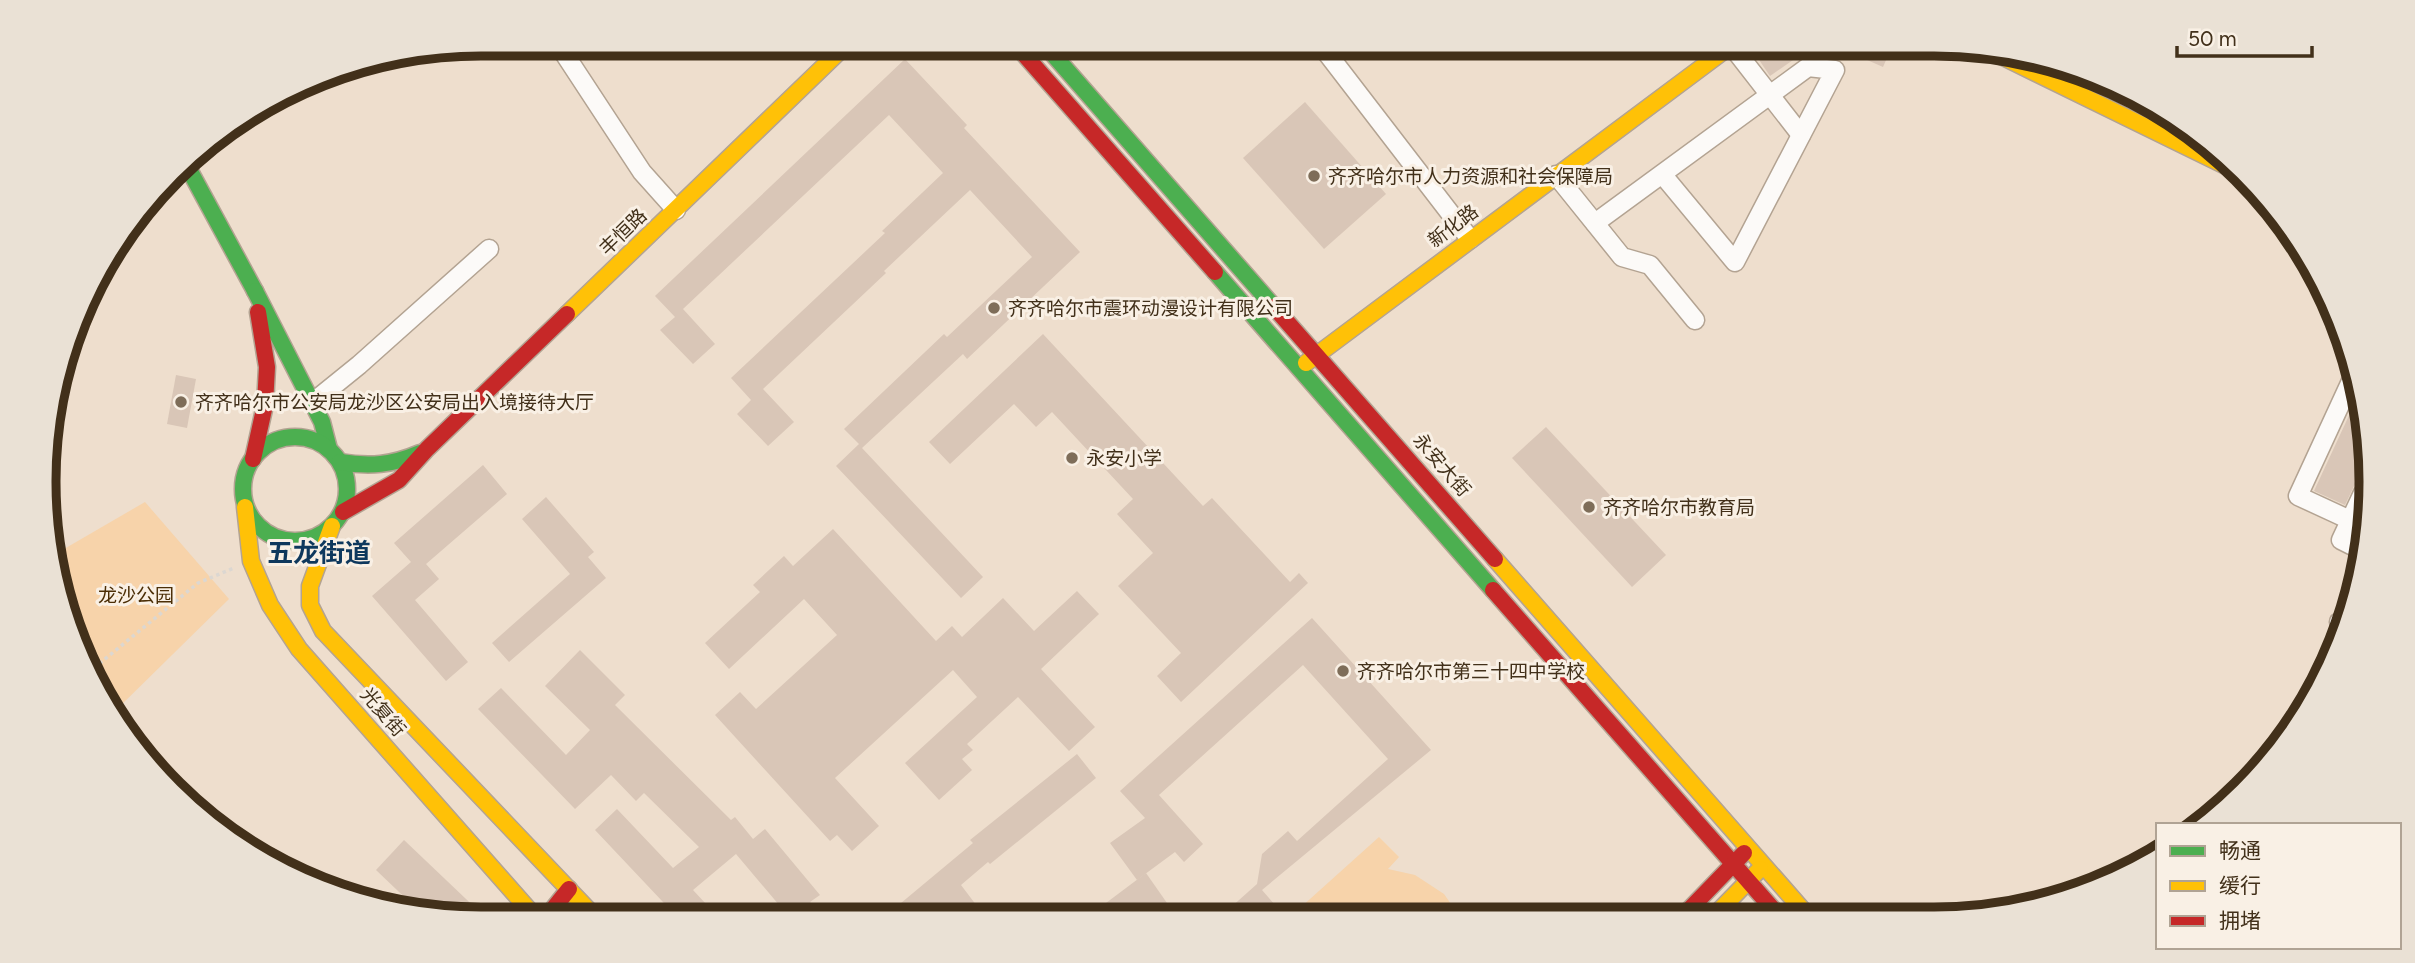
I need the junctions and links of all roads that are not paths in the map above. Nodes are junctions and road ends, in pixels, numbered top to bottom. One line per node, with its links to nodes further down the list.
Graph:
1 (566, 56): 15 (street)
2 (835, 56): 15 (main road, 丰恒路)
3 (1026, 56): 22 (main road)
4 (1055, 56): 21 (main road, 永安大街)
5 (1329, 56): 17 (street)
6 (1717, 56): 14 (main road, 新化路)
7 (1740, 56): 9 (street)
8 (2018, 64): 11 (main road)
9 (1770, 96): 10 (street); 10 (street); 13 (street)
10 (1801, 135): 13 (street)
11 (2209, 158)
12 (190, 172): 19 (main road)
13 (1662, 174): 16 (street)
14 (1556, 175): 16 (street); 17 (main road, 新化路)
15 (677, 210): 26 (main road, 丰恒路)
16 (1595, 223): 20 (street)
17 (1470, 239): 21 (main road, 新化路)
18 (489, 249): 24 (street)
19 (254, 291): 24 (main road); 27 (main road)
20 (1695, 320)
21 (1317, 354): 22 (main road, 新化路); 35 (main road, 永安大街)
22 (1299, 368): 36 (main road)
23 (2348, 387): 32 (street)
24 (312, 402): 25 (main road)
25 (329, 449): 27 (main road); 28 (main road)
26 (427, 449): 28 (main road); 31 (main road)
27 (253, 460): 30 (main road)
28 (340, 461): 31 (main road)
29 (2358, 503): 32 (street)
30 (245, 507): 33 (main road); 40 (main road, 光复街)
31 (343, 512): 33 (main road)
32 (2350, 520): 34 (street)
33 (332, 526): 39 (main road, 光复街)
34 (2354, 546)
35 (1749, 848): 36 (main road); 37 (main road, 永安大街)
36 (1734, 863): 38 (main road); 43 (main road)
37 (1764, 865): 38 (main road); 46 (main road, 永安大街)
38 (1749, 880): 44 (main road); 45 (main road)
39 (569, 889): 41 (main road); 42 (main road, 光复街)
40 (526, 907)
41 (555, 907)
42 (586, 907)
43 (1692, 907)
44 (1723, 907)
45 (1772, 907)
46 (1800, 907)

